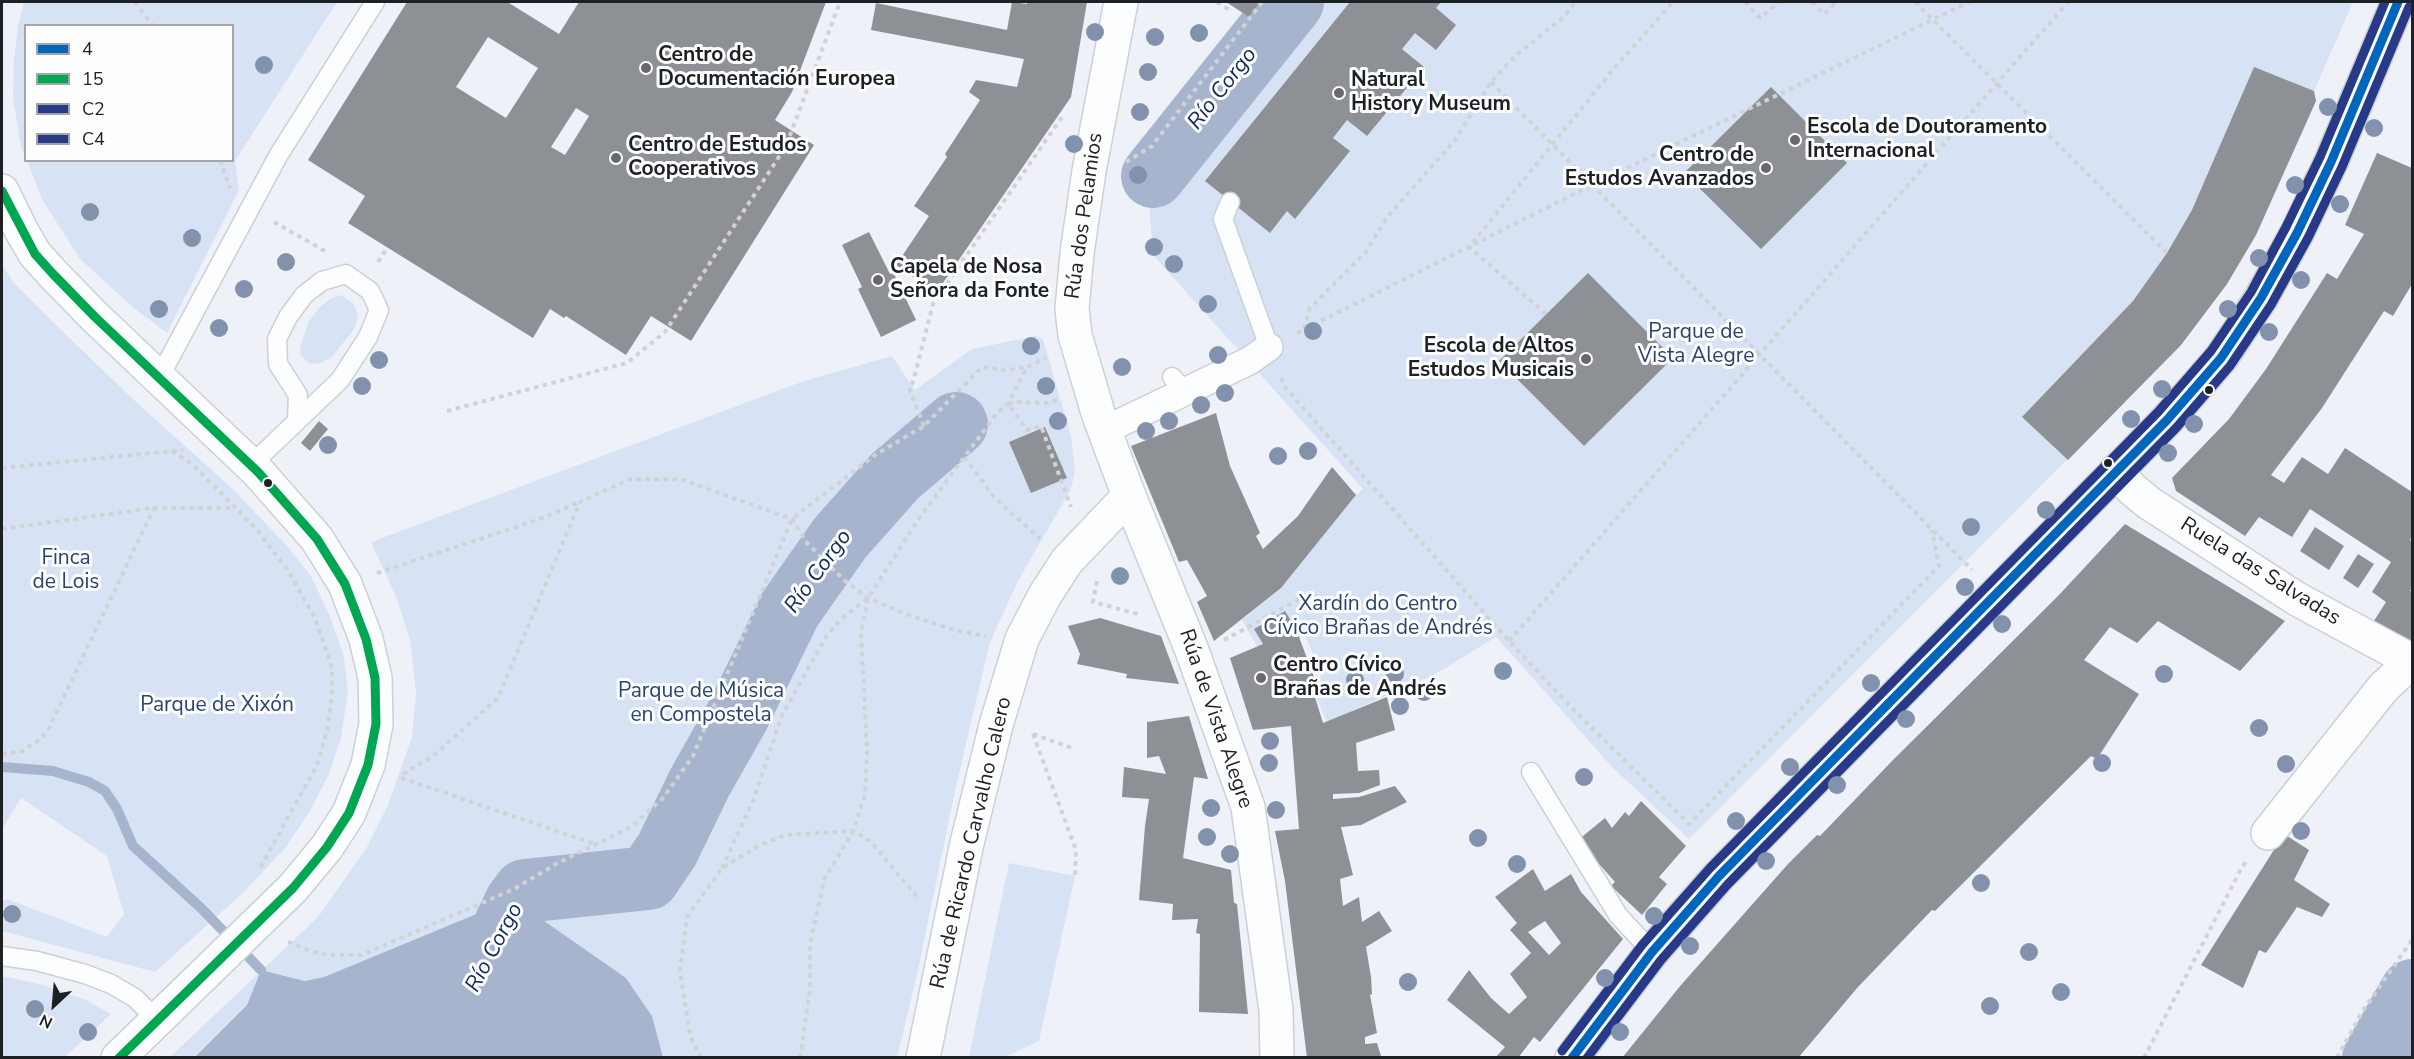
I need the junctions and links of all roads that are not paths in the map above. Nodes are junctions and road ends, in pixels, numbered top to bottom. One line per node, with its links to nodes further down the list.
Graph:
1 (375, 2): 7 (lane)
2 (1121, 2): 9 (street, Rúa dos Pelamios)
3 (2398, 2): 11 (street)
4 (2, 191): 7 (street)
5 (1230, 202): 6 (lane)
6 (1269, 347): 9 (street)
7 (159, 378): 10 (street)
8 (297, 419): 8 (lane); 10 (lane)
9 (1105, 430): 12 (street, Rúa dos Pelamios)
10 (250, 465): 20 (street)
11 (2116, 471): 15 (street, Ruela das Salvadas); 18 (street)
12 (1129, 496): 13 (street, Rúa de Vista Alegre); 14 (street, Rúa de Ricardo Carvalho Calero)
13 (1143, 530): 14 (street); 23 (street, Rúa de Vista Alegre)
14 (1085, 540): 22 (street, Rúa de Ricardo Carvalho Calero)
15 (2412, 661): 17 (street)
16 (1531, 772): 18 (lane)
17 (2268, 833)
18 (1652, 952): 24 (street)
19 (2, 956): 20 (lane)
20 (157, 1020): 21 (street)
21 (118, 1058)
22 (923, 1058)
23 (1277, 1058)
24 (1572, 1058)

